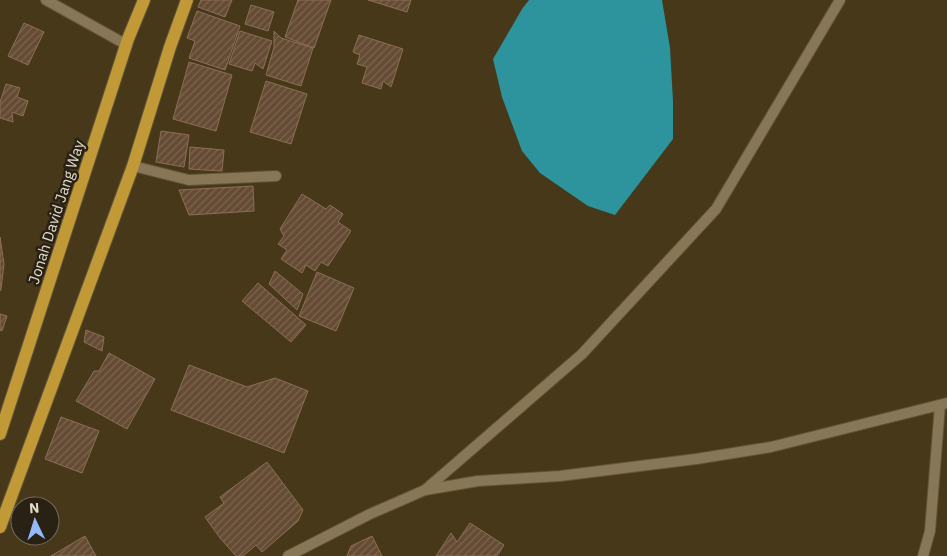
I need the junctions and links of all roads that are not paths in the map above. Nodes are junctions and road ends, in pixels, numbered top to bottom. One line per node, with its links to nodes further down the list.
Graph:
1 (46, 0): 5 (street)
2 (144, 0): 5 (main road, Jonah David Jang Way)
3 (187, 0): 6 (main road)
4 (840, 0): 10 (street)
5 (127, 45): 9 (main road, Jonah David Jang Way)
6 (133, 166): 7 (street); 11 (main road)
7 (276, 176)
8 (943, 404): 10 (street); 13 (street)
9 (0, 434)
10 (425, 490): 12 (street)
11 (0, 526)
12 (288, 556)
13 (923, 556)

